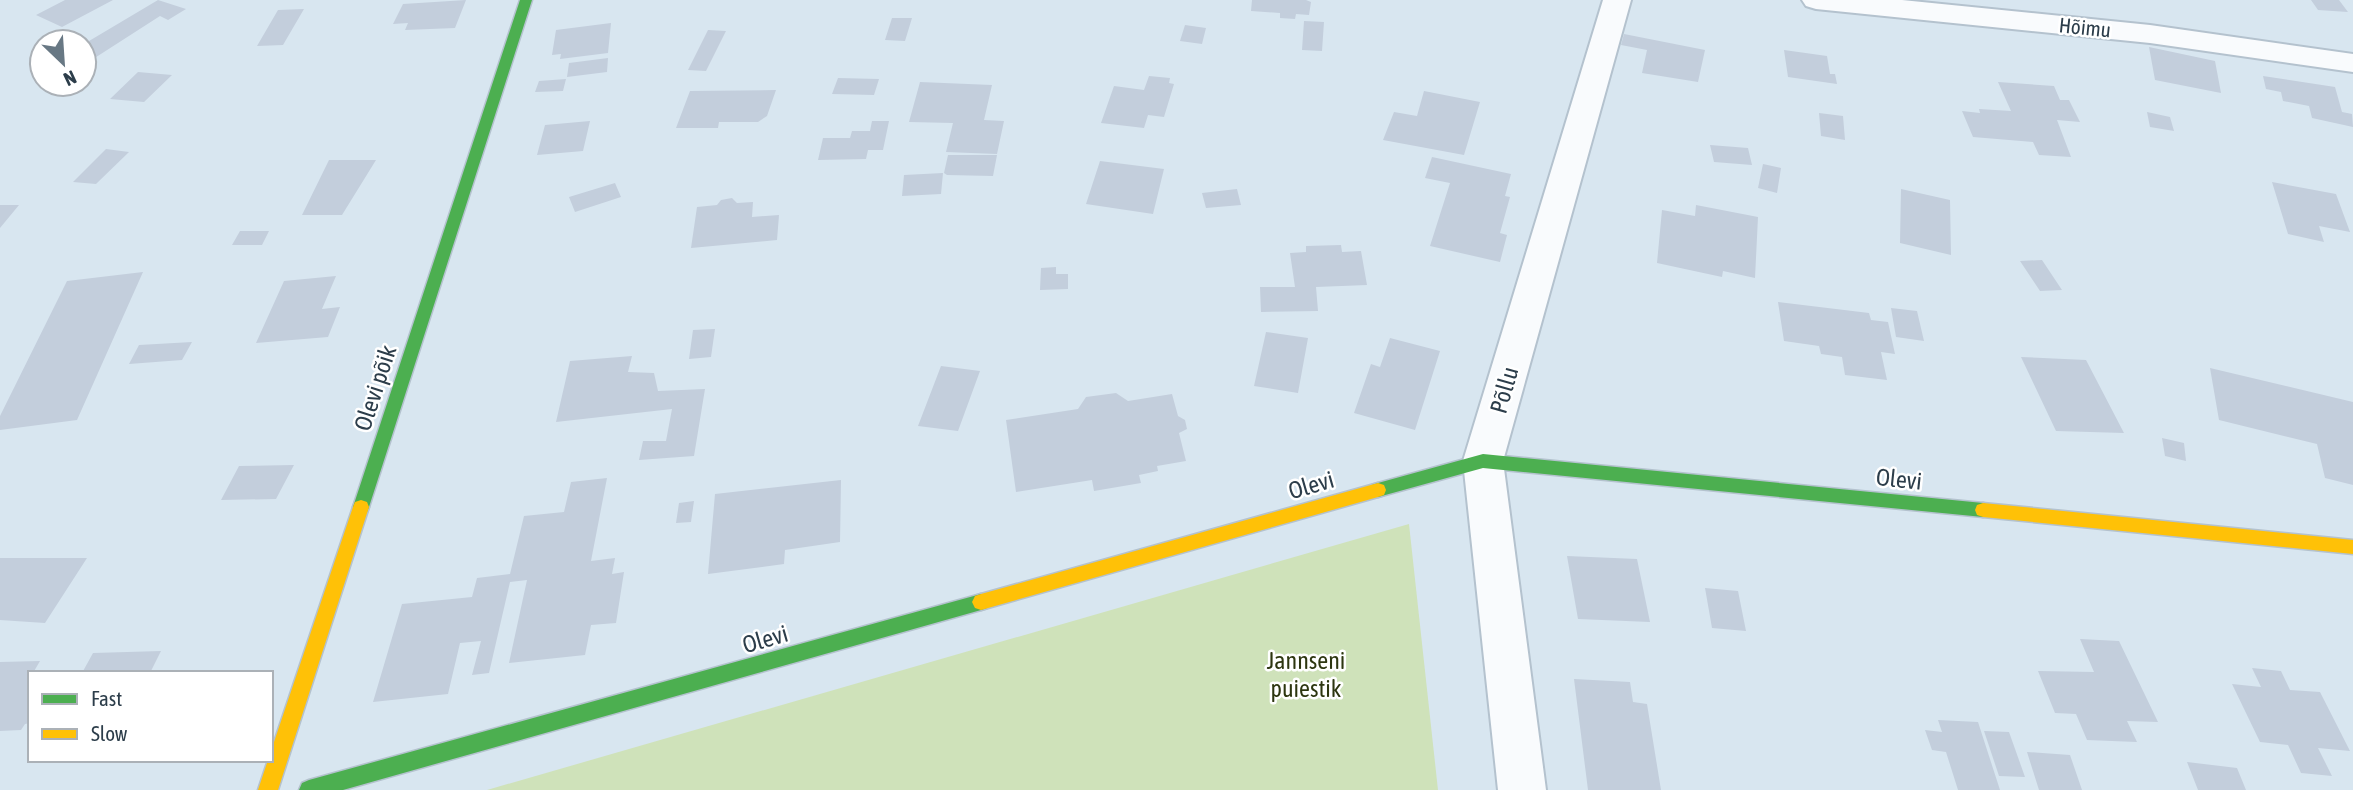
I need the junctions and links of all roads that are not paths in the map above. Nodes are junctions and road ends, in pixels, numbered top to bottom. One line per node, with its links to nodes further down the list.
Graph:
1 (526, 0): 7 (street, Olevi põik)
2 (1617, 0): 5 (street, Põllu)
3 (1816, 0): 4 (street, Hõimu)
4 (2353, 63)
5 (1483, 461): 6 (street, Olevi); 8 (street, Olevi); 9 (street, Põllu)
6 (2353, 547)
7 (268, 790)
8 (309, 790)
9 (1522, 790)

